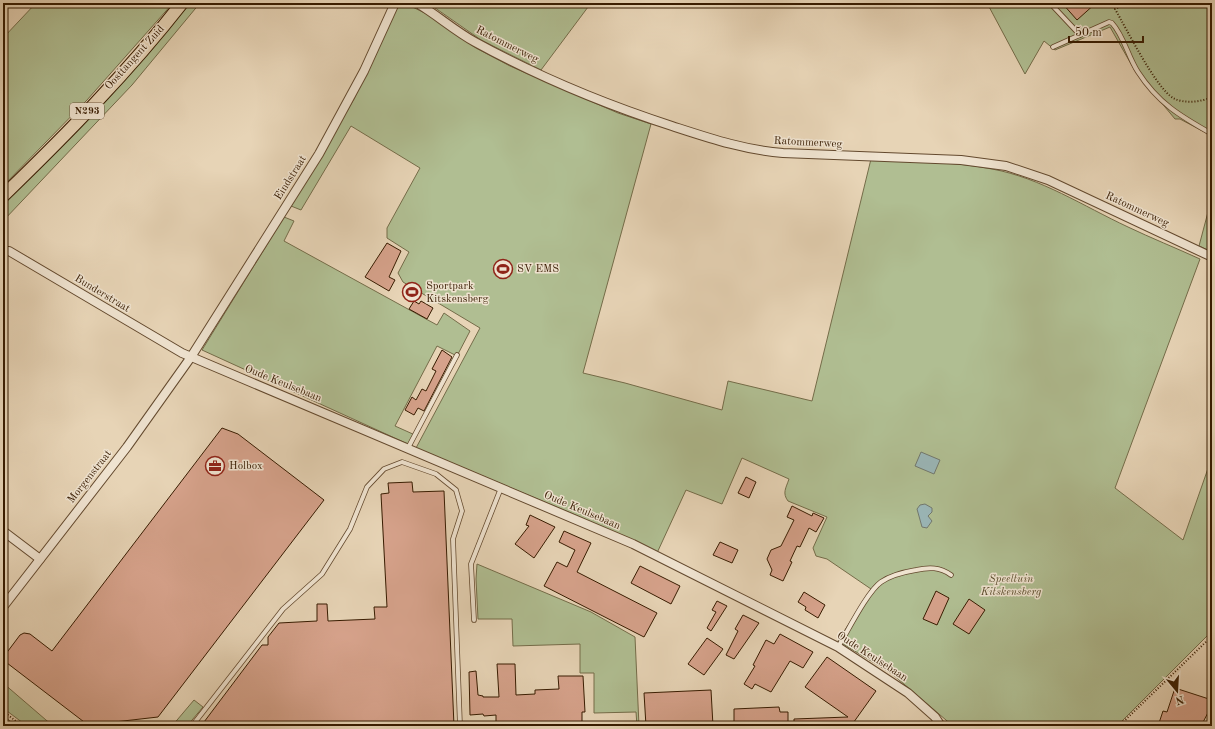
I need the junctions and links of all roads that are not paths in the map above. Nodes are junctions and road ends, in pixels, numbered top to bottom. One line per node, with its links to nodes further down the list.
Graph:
1 (182, 3): 8 (main road, Oosttangent Zuid / N293)
2 (395, 3): 12 (street, Eindstraat)
3 (417, 3): 10 (street, Ratommerweg)
4 (1050, 3): 5 (lane)
5 (1080, 35): 6 (lane); 7 (lane)
6 (1053, 47)
7 (1212, 134)
8 (3, 196)
9 (3, 252): 12 (street, Bunderstraat)
10 (1212, 257)
11 (457, 355): 13 (lane)
12 (191, 357): 13 (street, Oude Keulsebaan); 16 (street, Morgenstraat)
13 (408, 448): 14 (street, Oude Keulsebaan)
14 (501, 488): 19 (lane); 20 (street, Oude Keulsebaan)
15 (3, 531): 16 (street)
16 (40, 559): 18 (street, Morgenstraat)
17 (951, 575): 20 (lane)
18 (3, 607)
19 (474, 620)
20 (838, 647): 23 (street, Oude Keulsebaan)
21 (192, 726): 22 (lane)
22 (460, 726)
23 (941, 726)

